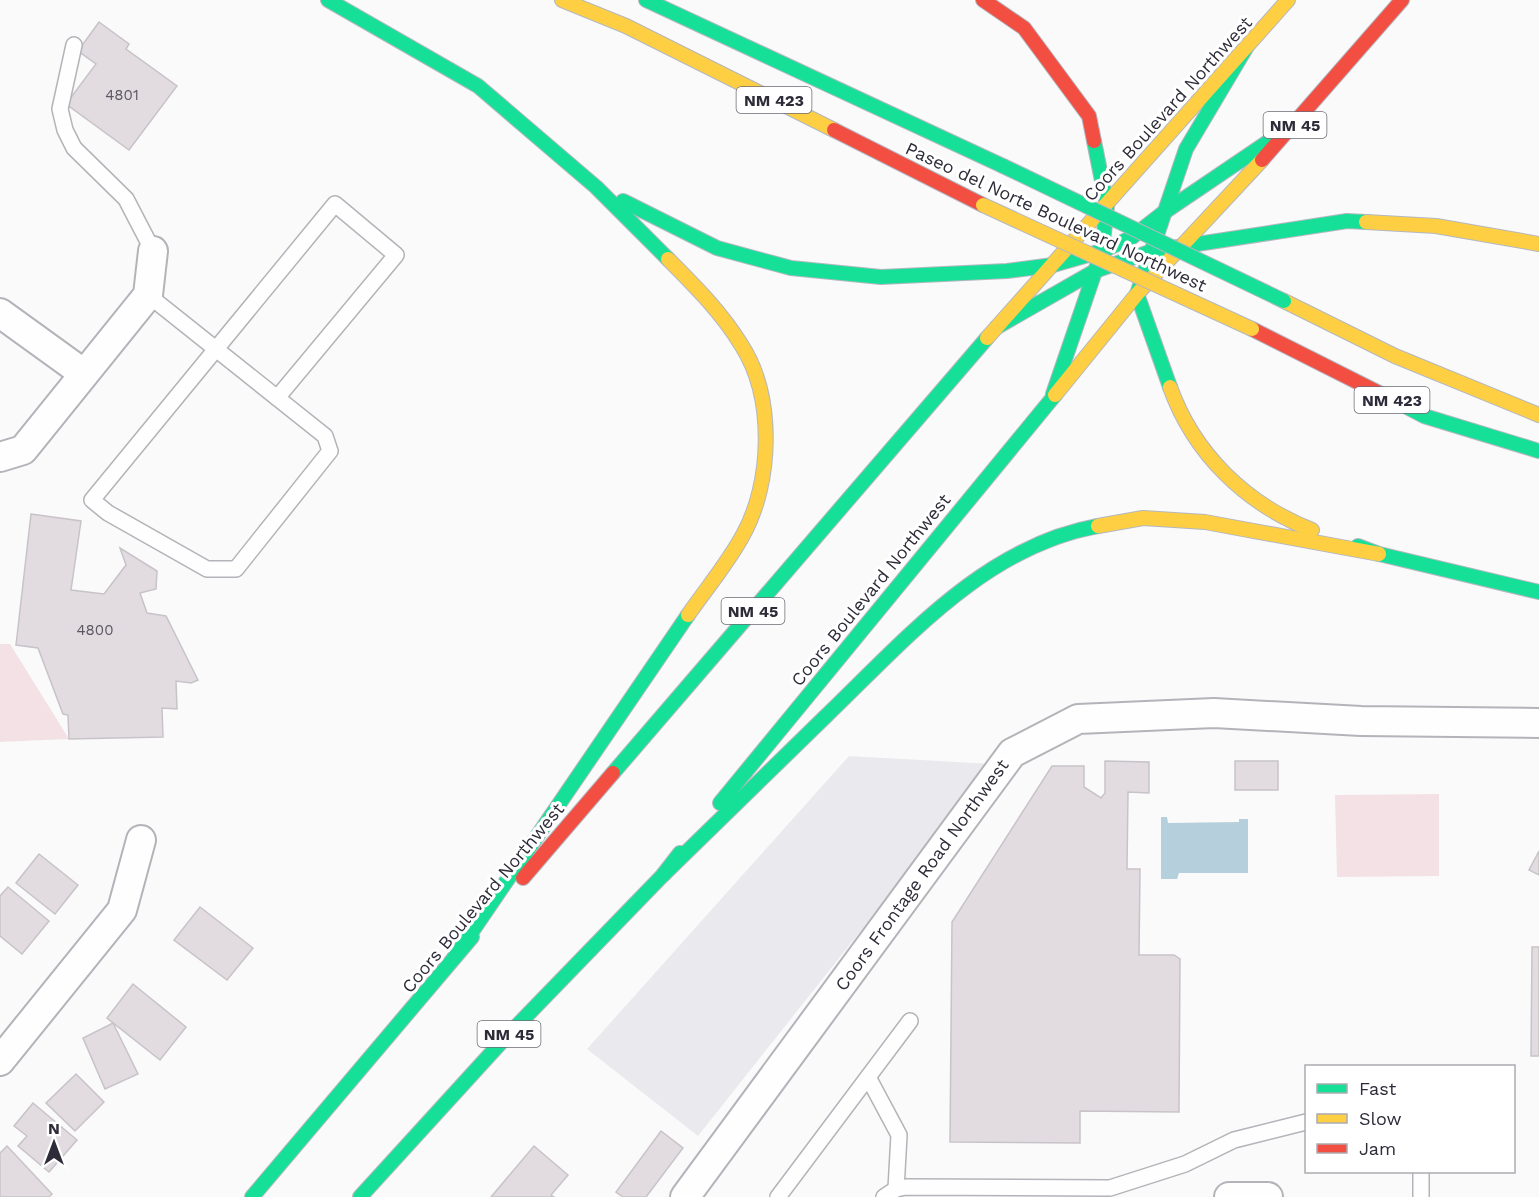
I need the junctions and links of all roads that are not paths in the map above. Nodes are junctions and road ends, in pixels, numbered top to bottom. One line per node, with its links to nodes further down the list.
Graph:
1 (328, 0): 10 (main road)
2 (562, 0): 29 (main road, Paseo del Norte Boulevard Northwest / NM 423, bridge)
3 (646, 0): 28 (main road, Paseo del Norte Boulevard Northwest / NM 423, bridge)
4 (983, 0): 11 (main road)
5 (1288, 0): 8 (main road, Coors Boulevard Northwest / NM 45)
6 (1402, 0): 9 (main road, Coors Boulevard Northwest / NM 45)
7 (74, 45): 15 (lane)
8 (1246, 48): 11 (main road, Coors Boulevard Northwest / NM 45); 12 (main road)
9 (1299, 121): 12 (main road); 14 (main road, Coors Boulevard Northwest / NM 45)
10 (596, 187): 18 (main road); 36 (main road)
11 (1107, 206): 16 (main road); 18 (main road, Coors Boulevard Northwest / NM 45)
12 (1163, 213): 16 (main road); 17 (main road)
13 (1539, 244): 14 (main road)
14 (1181, 245): 17 (main road); 20 (main road, Coors Boulevard Northwest / NM 45)
15 (153, 251): 21 (street)
16 (1102, 251): 18 (main road); 19 (main road)
17 (1152, 251): 19 (main road); 20 (main road)
18 (1053, 265): 23 (main road, Coors Boulevard Northwest / NM 45)
19 (1095, 271): 23 (main road); 26 (main road)
20 (1137, 294): 26 (main road, Coors Boulevard Northwest / NM 45); 31 (main road)
21 (148, 296): 24 (lane); 25 (street)
22 (0, 313): 25 (street)
23 (997, 327): 36 (main road, Coors Boulevard Northwest / NM 45)
24 (214, 348): 27 (lane); 27 (lane); 27 (lane)
25 (83, 373): 30 (street)
26 (1053, 394): 35 (main road, Coors Boulevard Northwest / NM 45)
27 (277, 398)
28 (1539, 415)
29 (1539, 451)
30 (0, 457)
31 (1379, 554): 32 (main road); 35 (main road)
32 (1539, 592)
33 (1539, 723): 46 (street, Coors Frontage Road Northwest)
34 (141, 840): 38 (street)
35 (663, 874): 45 (main road, Coors Boulevard Northwest / NM 45)
36 (454, 958): 44 (main road, Coors Boulevard Northwest / NM 45)
37 (910, 1021): 39 (lane)
38 (0, 1061)
39 (868, 1077): 43 (lane); 47 (lane)
40 (1305, 1122): 42 (lane)
41 (1421, 1173): 50 (lane)
42 (923, 1192): 43 (lane)
43 (890, 1193)
44 (252, 1197)
45 (360, 1197)
46 (685, 1197)
47 (778, 1197)
48 (1229, 1197): 49 (street)
49 (1268, 1197)
50 (1422, 1197)

